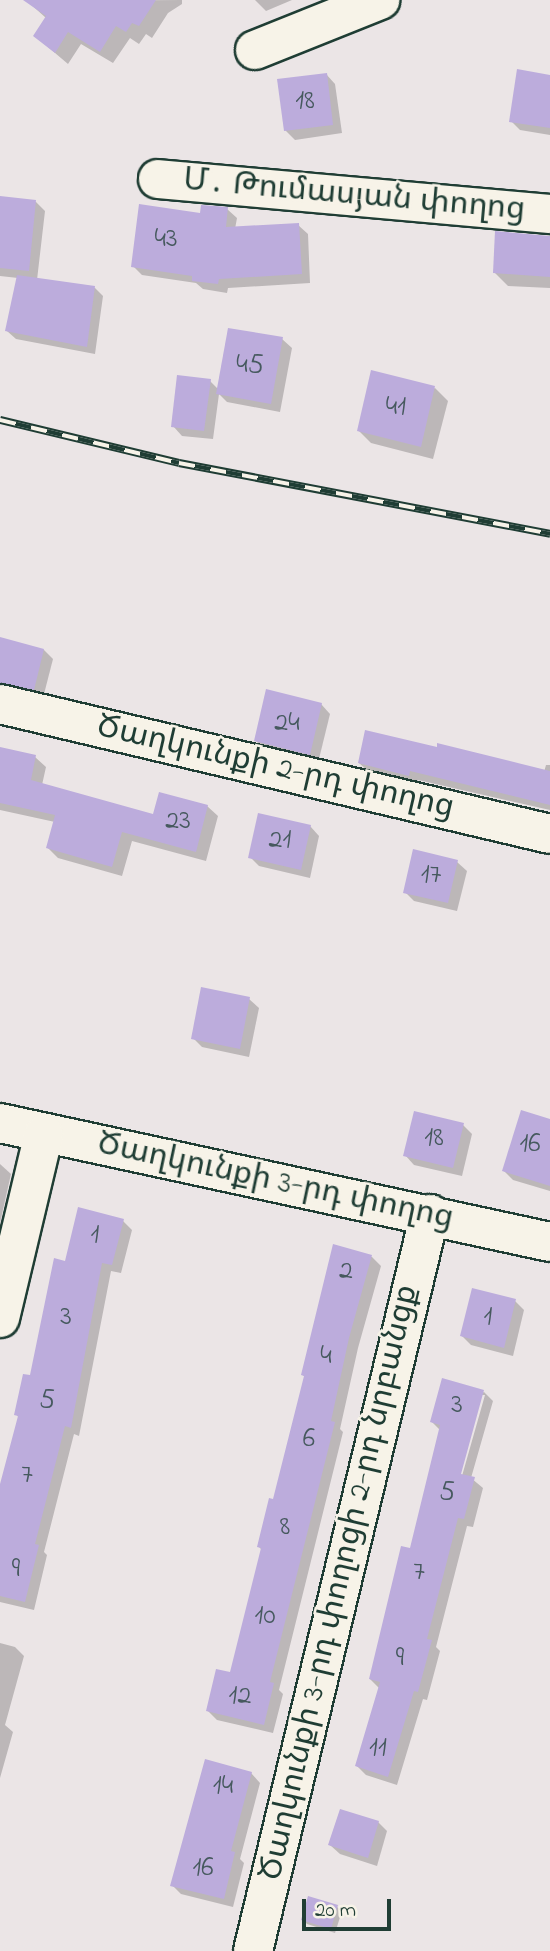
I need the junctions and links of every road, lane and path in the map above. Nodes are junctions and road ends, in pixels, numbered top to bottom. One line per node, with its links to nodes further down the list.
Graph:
1 (380, 0): 2 (street)
2 (255, 50)
3 (158, 179): 4 (street, Մ․ Թումասյան փողոց)
4 (550, 214)
5 (0, 704): 6 (street, Ծաղկունքի 2-րդ փողոց)
6 (550, 834)
7 (0, 1123): 8 (street, Ծաղկունքի 3-րդ փողոց)
8 (44, 1135): 9 (street, Ծաղկունքի 3-րդ փողոց); 11 (street)
9 (430, 1214): 10 (street, Ծաղկունքի 3-րդ փողոց); 12 (street, Ծաղկունքի 3-րդ փողոցի 2-րդ նրբանցք)
10 (550, 1242)
11 (0, 1318)
12 (253, 1951)

